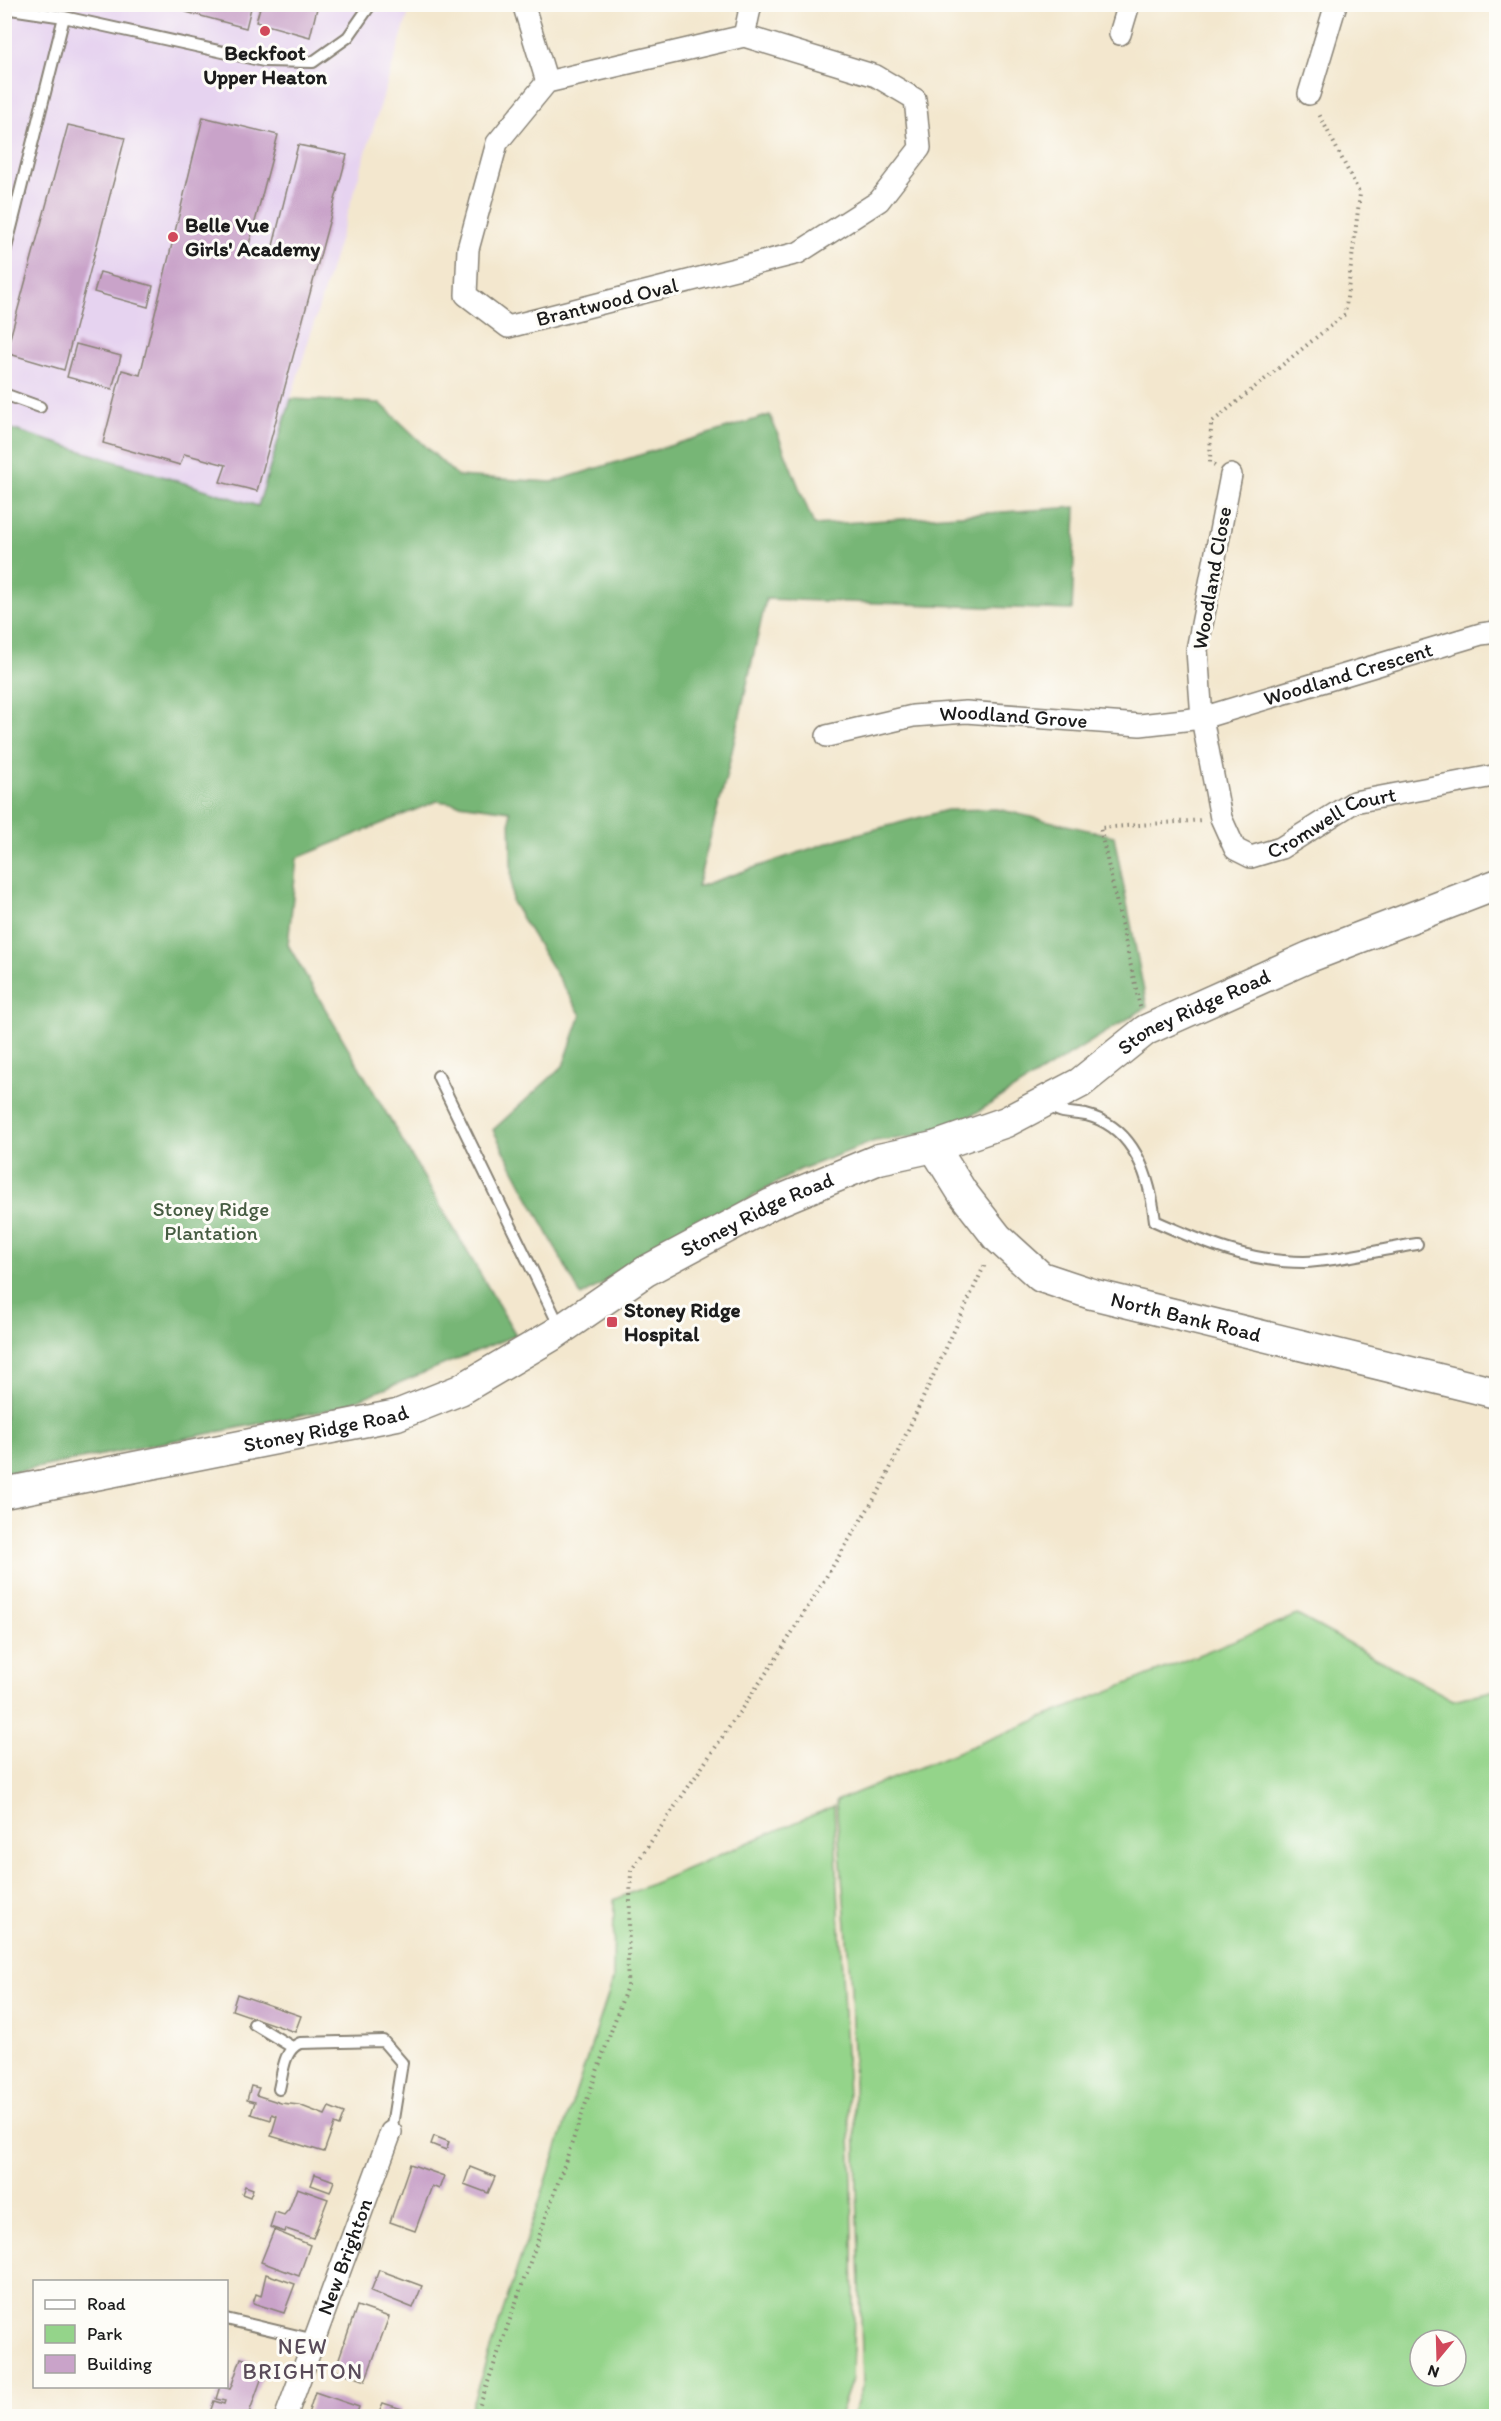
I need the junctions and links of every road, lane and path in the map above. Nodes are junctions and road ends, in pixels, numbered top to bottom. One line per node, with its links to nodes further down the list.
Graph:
1 (371, 4): 7 (lane)
2 (526, 4): 10 (street)
3 (751, 4): 9 (street)
4 (1129, 4): 8 (street)
5 (1336, 4): 11 (street)
6 (4, 8): 7 (lane)
7 (64, 17): 12 (lane)
8 (1120, 34)
9 (744, 36): 10 (street); 10 (street, Brantwood Oval)
10 (547, 82)
11 (1309, 94): 15 (path)
12 (4, 256)
13 (4, 394): 14 (lane)
14 (40, 407)
15 (1231, 475): 17 (street, Woodland Close)
16 (1497, 632): 17 (street, Woodland Crescent)
17 (1202, 718): 18 (street, Woodland Grove); 20 (street, Cromwell Court)
18 (826, 736)
19 (1493, 776): 20 (street, Cromwell Court)
20 (1221, 818): 22 (path)
21 (1497, 885): 22 (street, Stoney Ridge Road)
22 (1146, 1030): 24 (street, Stoney Ridge Road)
23 (438, 1076): 28 (lane)
24 (1044, 1102): 25 (street, Stoney Ridge Road); 27 (lane)
25 (934, 1147): 26 (street, North Bank Road); 28 (street, Stoney Ridge Road)
26 (998, 1237): 29 (street, North Bank Road); 38 (path)
27 (1417, 1244)
28 (561, 1330): 30 (street, Stoney Ridge Road)
29 (1497, 1393)
30 (4, 1493)
31 (254, 2024): 32 (lane)
32 (292, 2047): 33 (lane); 34 (lane)
33 (279, 2090)
34 (391, 2132): 36 (street, New Brighton)
35 (228, 2319): 36 (lane)
36 (315, 2340): 37 (street, New Brighton)
37 (286, 2416)
38 (476, 2416)

